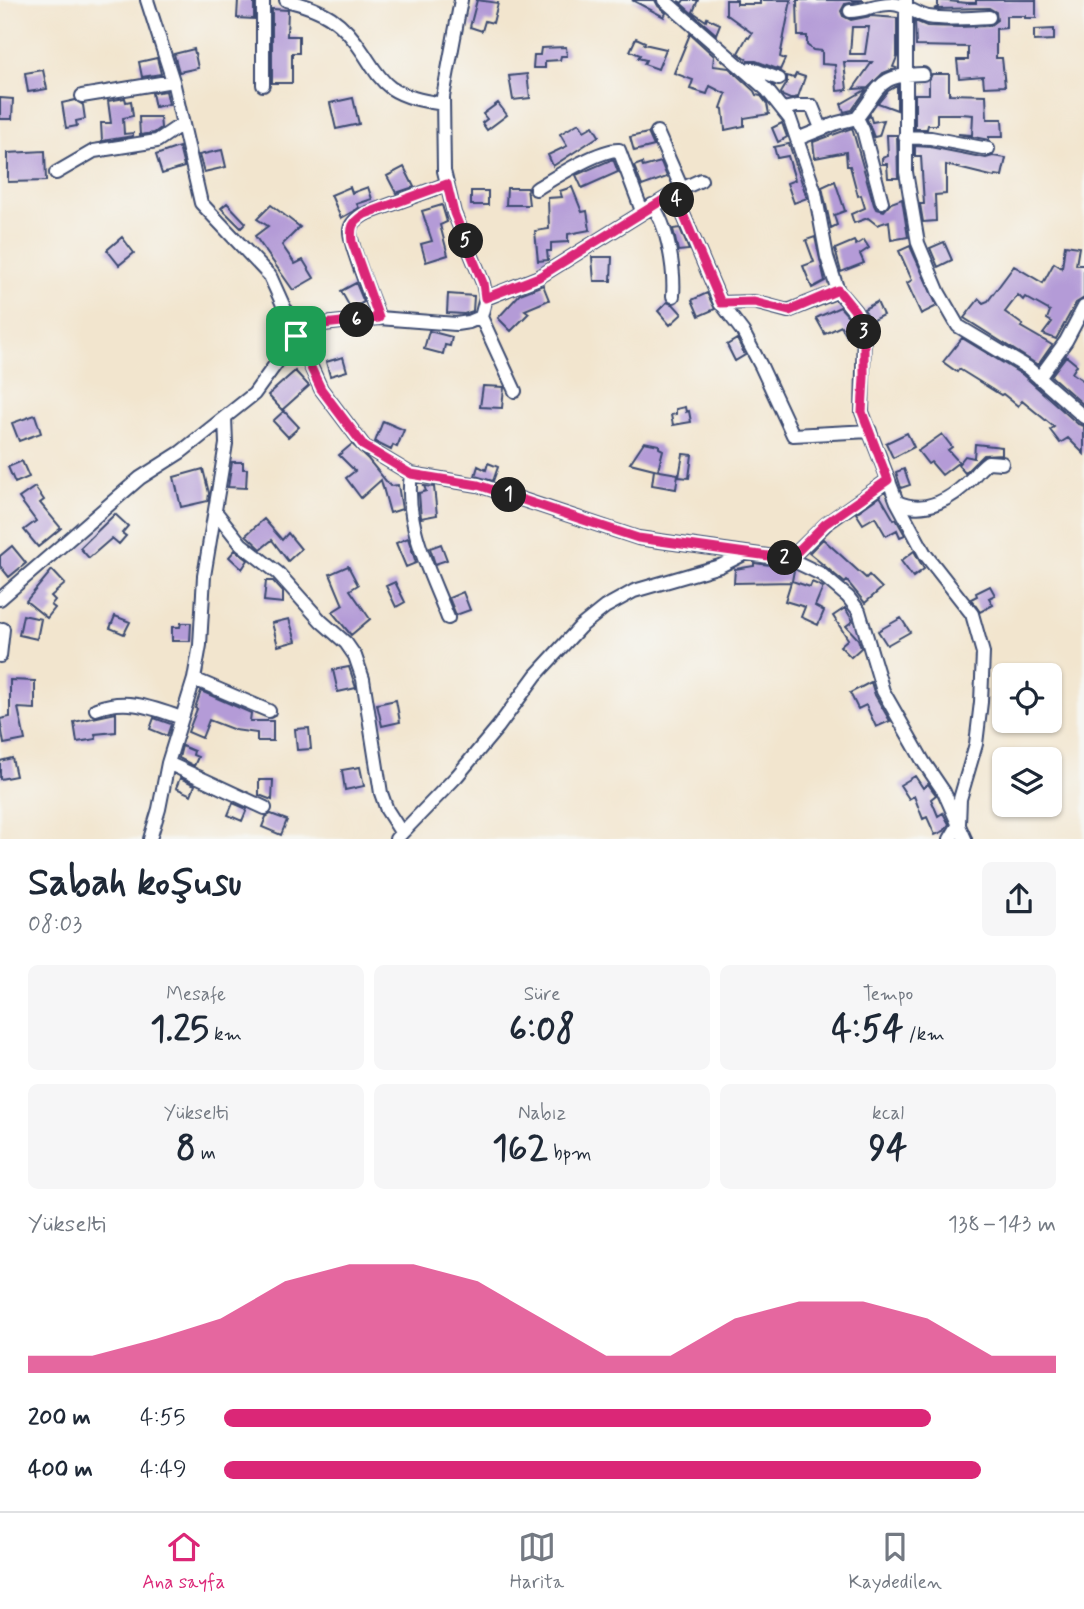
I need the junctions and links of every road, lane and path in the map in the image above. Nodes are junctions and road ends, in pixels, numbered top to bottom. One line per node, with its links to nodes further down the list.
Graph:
1 (147, 0): 12 (street)
2 (263, 0): 13 (street)
3 (286, 0): 16 (street)
4 (461, 0): 16 (street)
5 (664, 0): 9 (street)
6 (906, 4): 7 (street); 8 (street); 10 (street)
7 (850, 11)
8 (989, 17)
9 (744, 69): 15 (street); 15 (street)
10 (906, 74): 11 (street); 18 (street); 22 (street)
11 (923, 74)
12 (173, 81): 14 (street); 19 (street)
13 (263, 85)
14 (82, 96)
15 (772, 96): 17 (street)
16 (443, 104): 27 (street)
17 (783, 109): 20 (street); 23 (street)
18 (857, 118): 20 (street); 30 (street)
19 (182, 124): 25 (street); 39 (street)
20 (821, 128): 23 (street)
21 (657, 132): 29 (street)
22 (905, 137): 24 (street); 40 (street)
23 (797, 139): 32 (street)
24 (988, 149)
25 (56, 173)
26 (701, 180): 29 (street)
27 (447, 184): 34 (street); 38 (street)
28 (536, 189): 31 (street)
29 (678, 191): 31 (street); 35 (street)
30 (882, 202)
31 (647, 208): 33 (street); 34 (street)
32 (838, 290): 35 (street); 44 (street)
33 (673, 296)
34 (485, 298): 37 (street)
35 (721, 303): 44 (street)
36 (1084, 307): 40 (street)
37 (481, 317): 38 (street); 41 (street)
38 (379, 318): 39 (street)
39 (296, 336): 42 (street); 46 (street)
40 (1039, 378): 43 (street)
41 (515, 391)
42 (225, 416): 49 (street); 52 (street)
43 (1084, 417)
44 (870, 431): 47 (street)
45 (1002, 463): 48 (street)
46 (411, 474): 50 (street); 53 (street)
47 (888, 480): 48 (street); 51 (street)
48 (897, 502): 62 (street)
49 (215, 511): 56 (street); 63 (street)
50 (746, 554): 51 (street); 63 (street)
51 (790, 559): 62 (street)
52 (0, 599)
53 (448, 618)
54 (3, 629): 55 (street)
55 (0, 656)
56 (194, 679): 58 (street); 59 (street)
57 (96, 709): 59 (street)
58 (269, 710)
59 (182, 718): 60 (street)
60 (168, 762): 61 (street); 64 (street)
61 (265, 808)
62 (958, 824): 65 (street); 66 (street)
63 (398, 836)
64 (150, 839)
65 (950, 839)
66 (965, 839)

